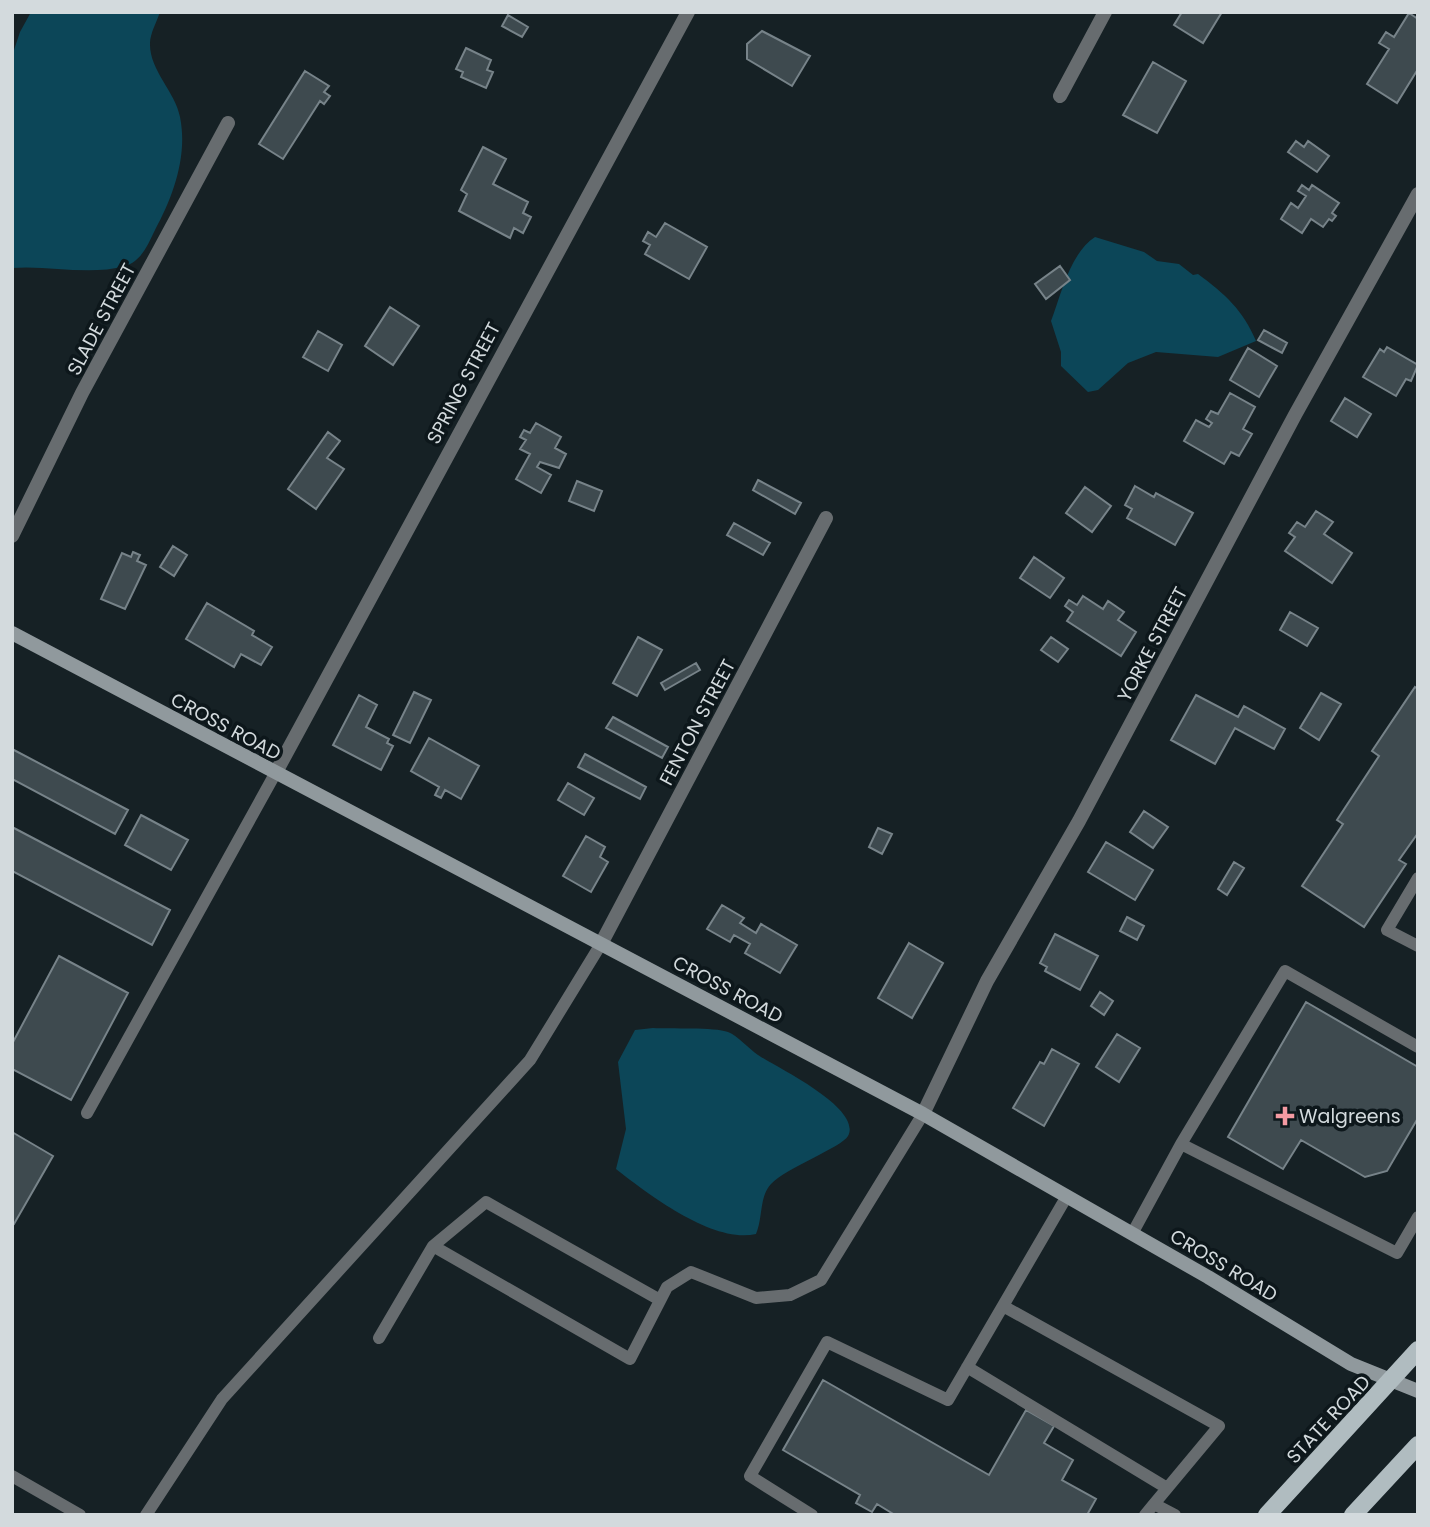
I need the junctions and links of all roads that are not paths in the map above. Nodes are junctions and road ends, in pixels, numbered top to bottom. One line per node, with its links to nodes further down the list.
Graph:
1 (688, 12): 9 (street, SPRING STREET)
2 (1105, 12): 3 (street)
3 (1060, 96)
4 (228, 123): 7 (street, SLADE STREET)
5 (1418, 194): 15 (street, YORKE STREET)
6 (826, 518): 11 (street, FENTON STREET)
7 (12, 536)
8 (12, 633): 9 (street, CROSS ROAD)
9 (275, 774): 11 (street, CROSS ROAD); 14 (lane)
10 (1418, 878): 12 (lane)
11 (601, 944): 15 (street, CROSS ROAD); 33 (lane)
12 (1418, 946)
13 (1418, 1047): 16 (lane)
14 (87, 1113)
15 (923, 1114): 17 (street, CROSS ROAD); 21 (lane)
16 (1181, 1144): 18 (lane); 19 (lane)
17 (1067, 1196): 19 (street, CROSS ROAD); 22 (lane)
18 (1418, 1217)
19 (1132, 1234): 26 (street, CROSS ROAD)
20 (433, 1246): 21 (lane); 21 (lane); 23 (lane)
21 (660, 1300)
22 (1003, 1306): 25 (lane); 30 (lane)
23 (379, 1338)
24 (1418, 1350): 26 (main road, STATE ROAD)
25 (967, 1367): 30 (lane); 34 (lane)
26 (1391, 1382): 27 (street, CROSS ROAD); 37 (main road, STATE ROAD)
27 (1418, 1391)
28 (1418, 1445): 38 (main road)
29 (12, 1476): 32 (lane)
30 (1167, 1488): 31 (lane)
31 (1154, 1504): 35 (lane); 36 (lane)
32 (80, 1515)
33 (146, 1515)
34 (812, 1515)
35 (1145, 1515)
36 (1175, 1515)
37 (1267, 1515)
38 (1353, 1515)

